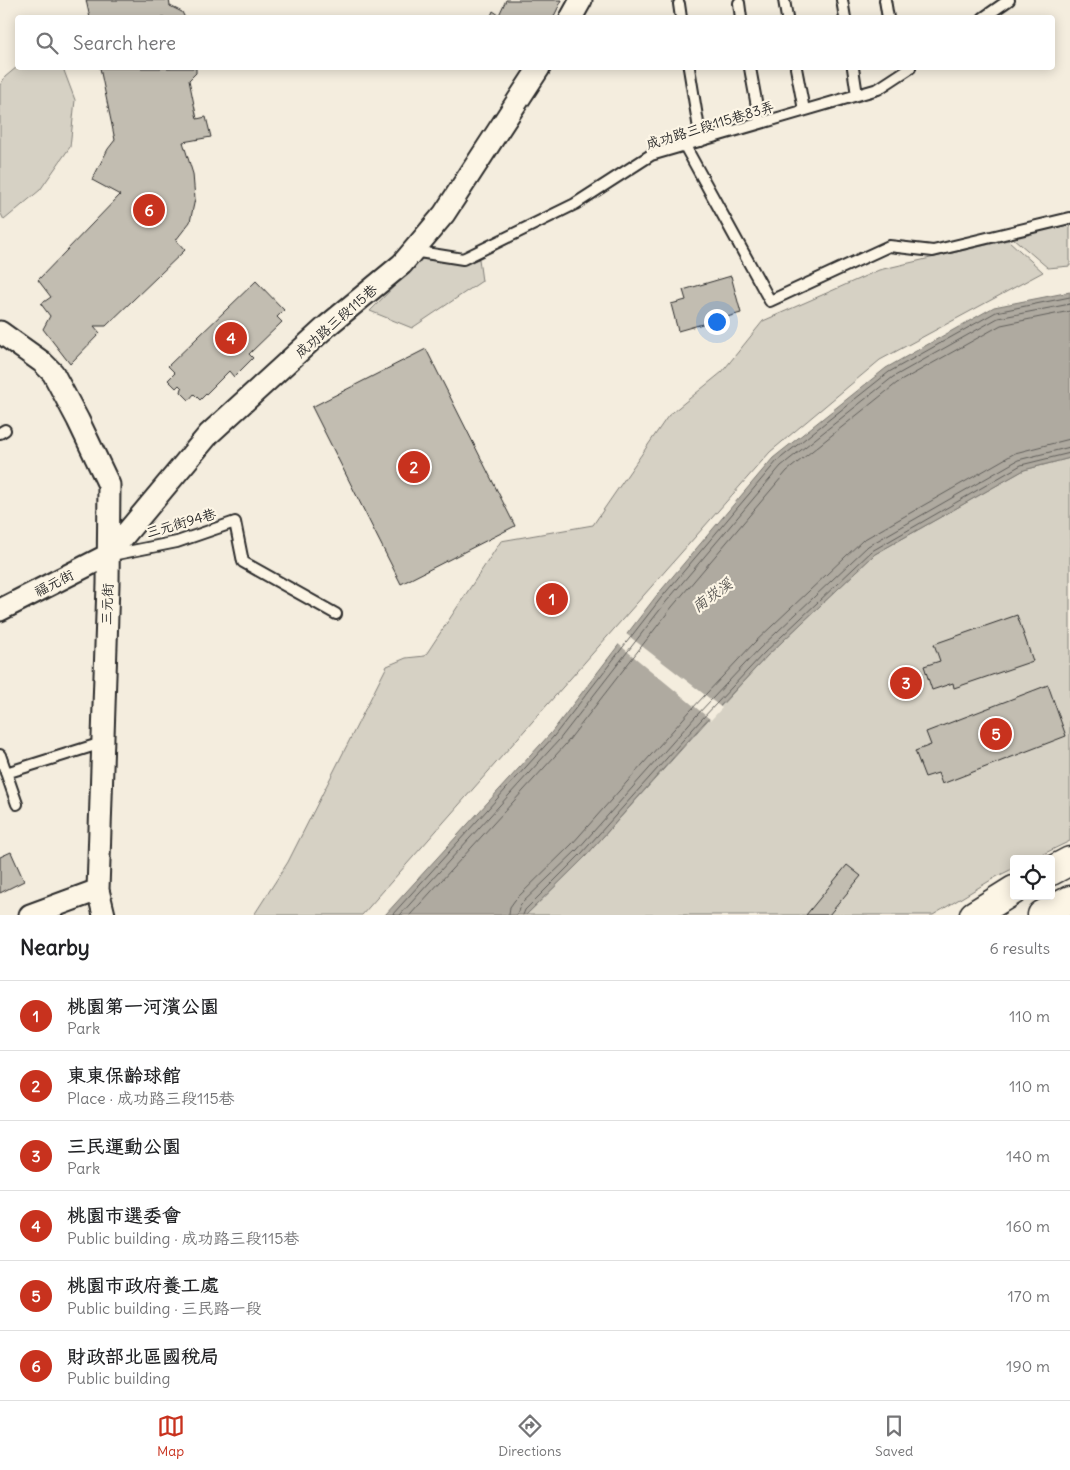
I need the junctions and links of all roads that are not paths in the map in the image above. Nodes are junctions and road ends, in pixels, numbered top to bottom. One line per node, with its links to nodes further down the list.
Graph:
1 (581, 0): 8 (street)
2 (784, 0): 11 (lane)
3 (842, 0): 12 (lane)
4 (885, 0): 13 (lane)
5 (1009, 0): 14 (lane)
6 (739, 3): 10 (lane)
7 (678, 4): 9 (lane)
8 (573, 15)
9 (680, 15)
10 (741, 15)
11 (786, 15)
12 (844, 15)
13 (888, 15)
14 (987, 15)
15 (538, 70): 27 (street, 成功路三段115巷)
16 (689, 70): 24 (lane)
17 (750, 70): 23 (lane)
18 (796, 70): 22 (lane)
19 (853, 70): 21 (lane)
20 (897, 72): 21 (lane, 成功路三段115巷83弄)
21 (857, 95): 22 (lane, 成功路三段115巷83弄)
22 (804, 110): 23 (lane, 成功路三段115巷83弄)
23 (760, 123): 24 (lane, 成功路三段115巷83弄)
24 (701, 140): 25 (lane, 成功路三段115巷83弄)
25 (685, 146): 26 (lane); 27 (lane, 成功路三段115巷83弄)
26 (1070, 218)
27 (413, 251): 29 (street, 成功路三段115巷)
28 (0, 332): 29 (street, 三元街)
29 (108, 555): 30 (street, 福元街); 31 (lane, 三元街94巷); 32 (street, 三元街)
30 (1, 608)
31 (336, 614)
32 (102, 743): 34 (lane); 38 (street, 三元街)
33 (0, 755): 34 (lane)
34 (6, 773): 35 (lane)
35 (17, 804)
36 (1070, 861): 37 (main road)
37 (1055, 868)
38 (98, 890): 41 (street); 42 (street, 三元街)
39 (1010, 892): 43 (main road)
40 (1070, 900): 44 (main road)
41 (30, 915)
42 (104, 915)
43 (974, 915)
44 (1042, 915)

